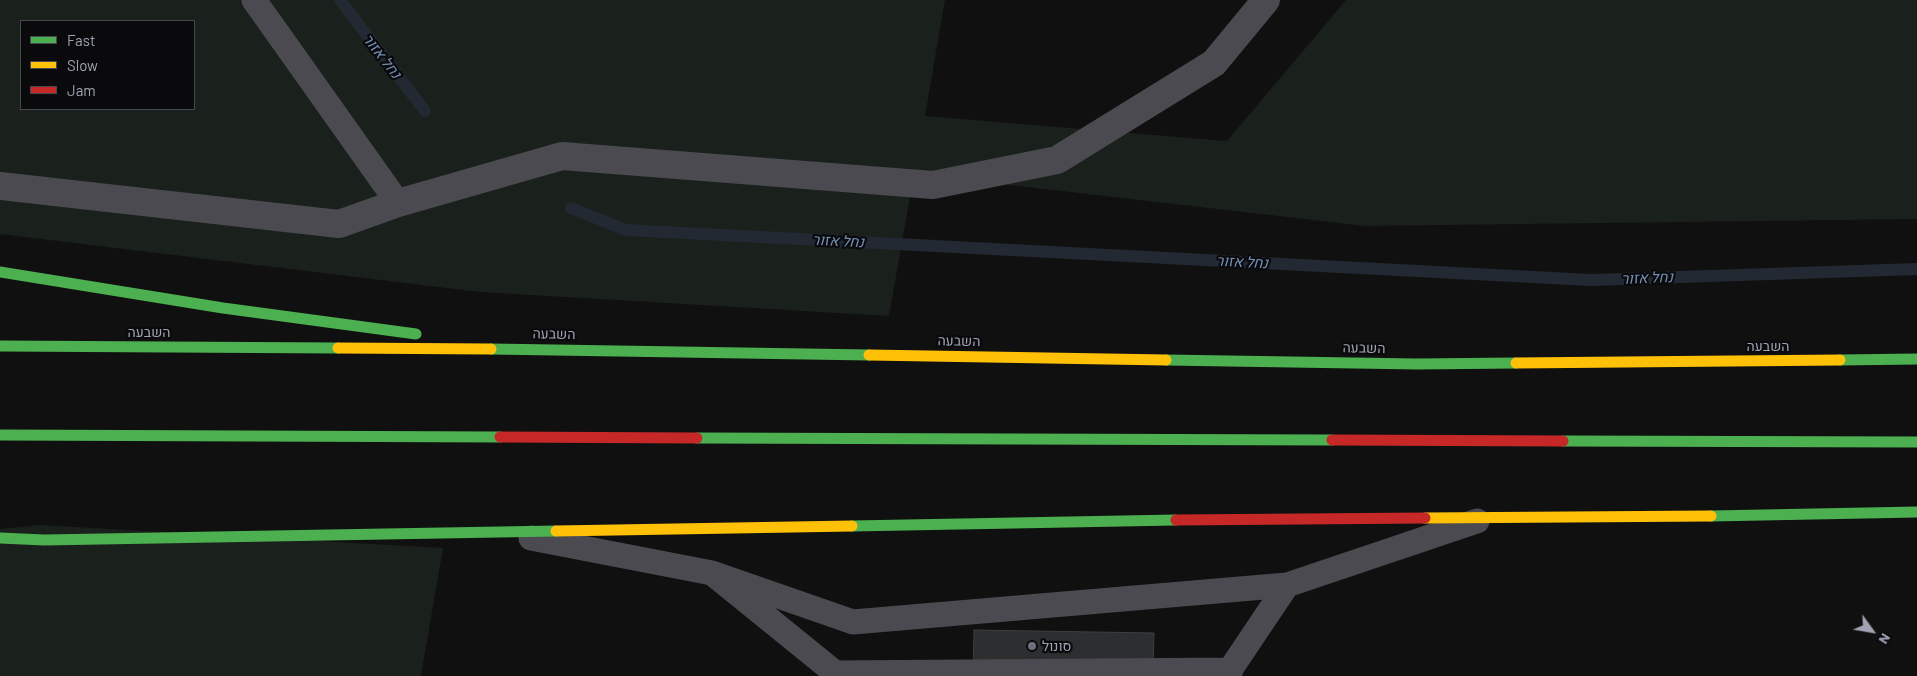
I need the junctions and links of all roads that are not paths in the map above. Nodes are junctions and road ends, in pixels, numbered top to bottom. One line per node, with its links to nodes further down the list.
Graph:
1 (254, 0): 4 (lane)
2 (1266, 0): 4 (street)
3 (0, 186): 4 (street)
4 (398, 202)
5 (0, 272): 7 (highway)
6 (0, 346): 7 (highway, השבעה)
7 (524, 349): 8 (highway, השבעה)
8 (1917, 360)
9 (0, 435): 10 (highway)
10 (1917, 442)
11 (1917, 512): 12 (highway)
12 (1491, 517): 13 (highway); 16 (lane)
13 (497, 532): 14 (highway); 15 (lane)
14 (0, 539)
15 (712, 573): 16 (lane); 18 (lane)
16 (1287, 585): 17 (lane)
17 (1228, 673): 18 (lane)
18 (836, 674)

